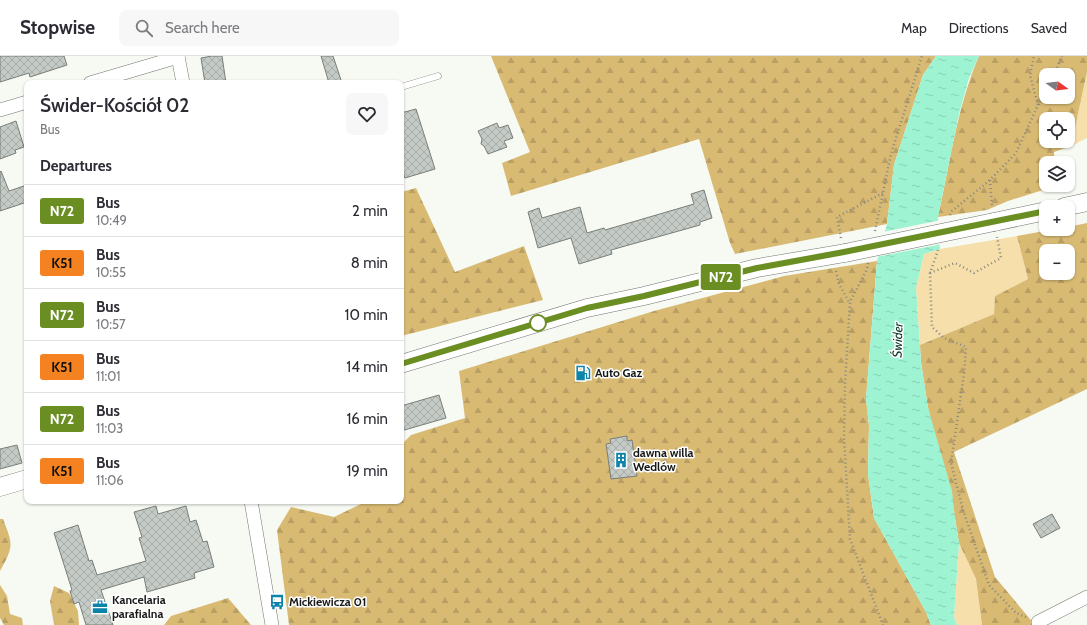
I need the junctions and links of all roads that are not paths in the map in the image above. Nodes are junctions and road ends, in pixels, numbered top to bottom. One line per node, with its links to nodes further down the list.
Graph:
1 (178, 56): 3 (street); 4 (street)
2 (438, 76): 5 (lane)
3 (100, 80)
4 (182, 80)
5 (404, 86)
6 (24, 103): 7 (street)
7 (0, 110)
8 (1087, 202): 9 (main road)
9 (1075, 205)
10 (1039, 212): 11 (main road, bridge)
11 (404, 363)
12 (24, 480): 13 (main road)
13 (0, 487)
14 (252, 504): 17 (street)
15 (1087, 597): 16 (street)
16 (1039, 623)
17 (272, 625)

